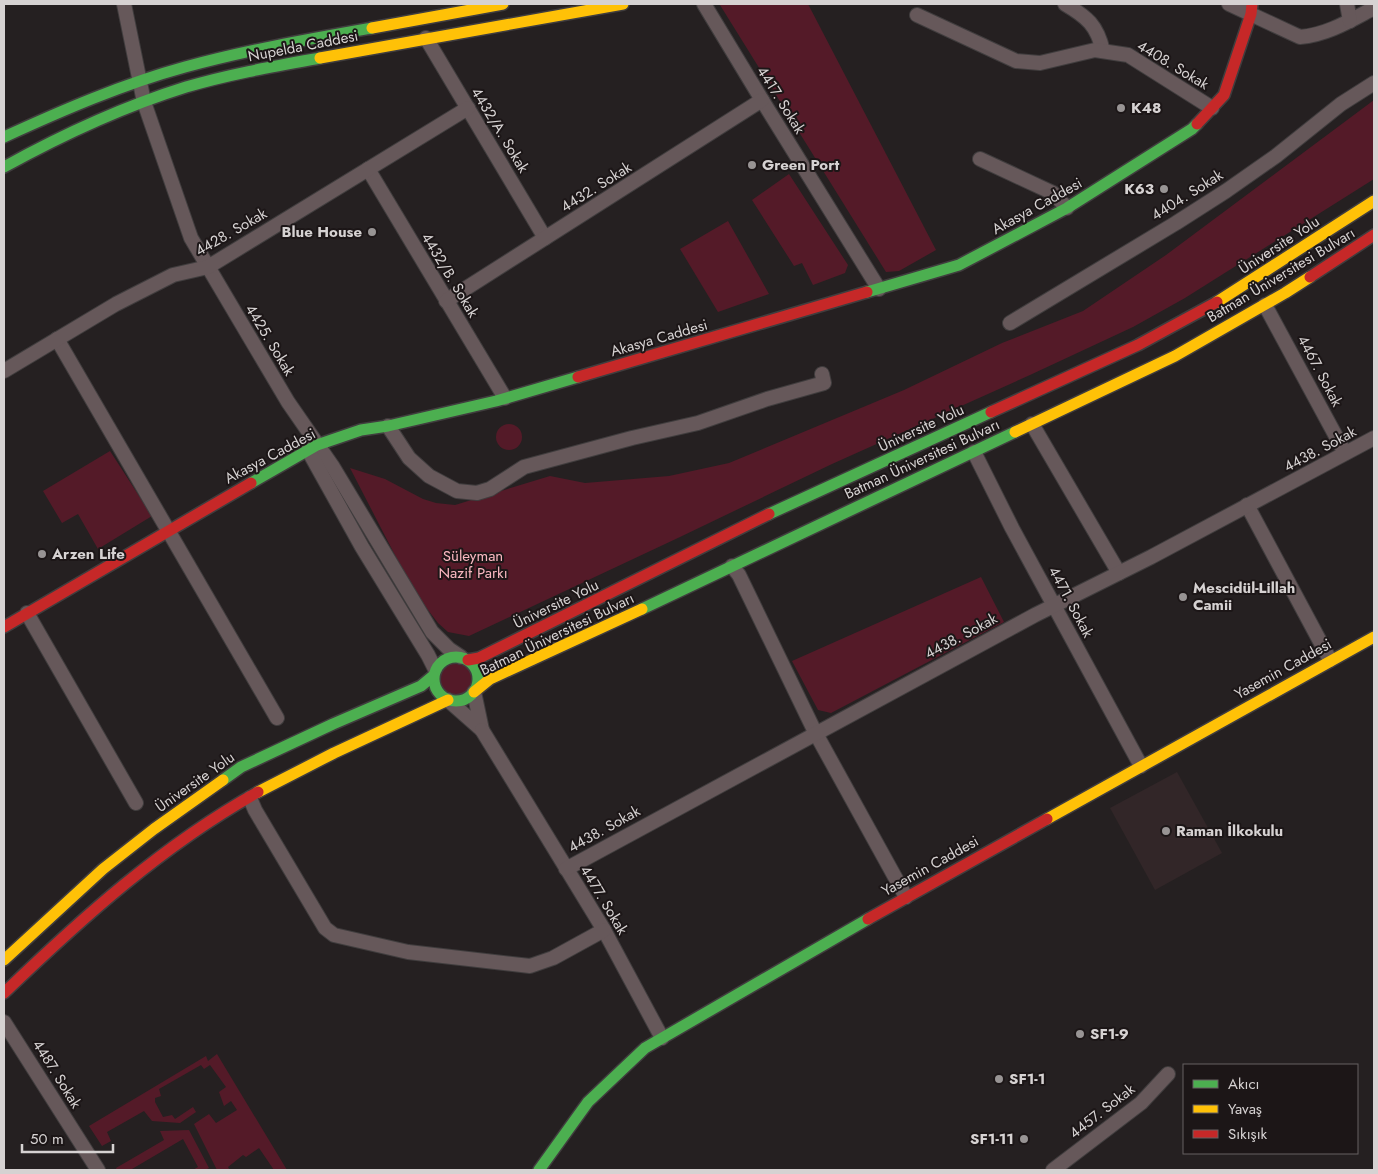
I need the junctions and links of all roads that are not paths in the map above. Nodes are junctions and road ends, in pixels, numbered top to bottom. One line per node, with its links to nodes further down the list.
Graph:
1 (124, 4): 14 (street, 4425. Sokak)
2 (502, 4): 14 (street, Nupelda Caddesi)
3 (623, 4): 12 (street, Nupelda Caddesi)
4 (704, 4): 16 (street, 4417. Sokak)
5 (1065, 4): 13 (street)
6 (1229, 4): 9 (street)
7 (1347, 4): 11 (street)
8 (1374, 8): 11 (street)
9 (1252, 9): 11 (street); 19 (street, Akasya Caddesi)
10 (917, 15): 13 (street, 4408. Sokak)
11 (1350, 21)
12 (426, 38): 17 (street, Nupelda Caddesi); 18 (street, 4432/A. Sokak)
13 (1103, 51): 19 (street, 4408. Sokak)
14 (140, 82): 17 (street, 4425. Sokak); 20 (street, Nupelda Caddesi)
15 (1374, 83): 32 (street, 4404. Sokak)
16 (762, 100): 27 (street, 4432. Sokak); 29 (street, 4417. Sokak)
17 (144, 102): 22 (street, Nupelda Caddesi); 28 (street, 4425. Sokak)
18 (468, 108): 23 (street, 4428. Sokak); 27 (street, 4432/A. Sokak)
19 (1212, 108): 25 (street, Akasya Caddesi)
20 (4, 137)
21 (980, 160): 25 (street)
22 (4, 167)
23 (368, 169): 28 (street, 4428. Sokak); 30 (street, 4432/B. Sokak)
24 (1374, 201): 51 (street, Üniversite Yolu)
25 (1067, 208): 29 (street, Akasya Caddesi)
26 (1374, 235): 31 (street, Batman Üniversitesi Bulvarı)
27 (546, 238): 30 (street, 4432. Sokak)
28 (208, 267): 33 (street, 4428. Sokak); 40 (street, 4425. Sokak)
29 (879, 289): 36 (street, Akasya Caddesi)
30 (446, 300): 36 (street, 4432/B. Sokak)
31 (1264, 304): 37 (street, Batman Üniversitesi Bulvarı); 42 (street, 4467. Sokak)
32 (1010, 323)
33 (57, 339): 34 (street, 4428. Sokak); 44 (street)
34 (4, 371)
35 (822, 374): 38 (street)
36 (505, 398): 38 (street, Akasya Caddesi)
37 (1032, 424): 41 (street, Batman Üniversitesi Bulvarı); 46 (street)
38 (388, 426): 40 (street, Akasya Caddesi)
39 (1374, 438): 42 (street, 4438. Sokak)
40 (312, 447): 44 (street, Akasya Caddesi); 51 (street, 4425. Sokak); 53 (street)
41 (974, 452): 45 (street, Batman Üniversitesi Bulvarı); 47 (street, 4471. Sokak)
42 (1345, 453): 43 (street, 4438. Sokak)
43 (1247, 505): 46 (street, 4438. Sokak); 52 (street)
44 (168, 530): 48 (street, Akasya Caddesi); 56 (street)
45 (732, 566): 54 (street, Batman Üniversitesi Bulvarı); 58 (street)
46 (1119, 573): 47 (street, 4438. Sokak)
47 (1054, 606): 58 (street, 4438. Sokak); 59 (street, 4471. Sokak)
48 (27, 612): 49 (street, Akasya Caddesi); 61 (street)
49 (4, 627)
50 (1374, 637): 52 (street, Yasemin Caddesi)
51 (465, 658): 53 (street); 54 (street)
52 (1330, 660): 59 (street, Yasemin Caddesi)
53 (434, 673): 55 (street); 65 (street, Üniversite Yolu)
54 (474, 692): 55 (street); 57 (street)
55 (448, 700): 57 (street); 60 (street)
56 (277, 718)
57 (482, 730): 62 (street, 4477. Sokak)
58 (816, 732): 62 (street, 4438. Sokak); 63 (street)
59 (1140, 766): 63 (street, Yasemin Caddesi)
60 (250, 798): 64 (street); 66 (street)
61 (136, 803)
62 (566, 869): 64 (street, 4477. Sokak)
63 (906, 897): 68 (street, Yasemin Caddesi)
64 (604, 930): 68 (street, 4477. Sokak)
65 (4, 960)
66 (4, 992)
67 (4, 1022): 70 (street, 4487. Sokak)
68 (662, 1038): 71 (street, Yasemin Caddesi)
69 (1168, 1074): 72 (street, 4457. Sokak)
70 (98, 1170)
71 (539, 1170)
72 (1053, 1170)

